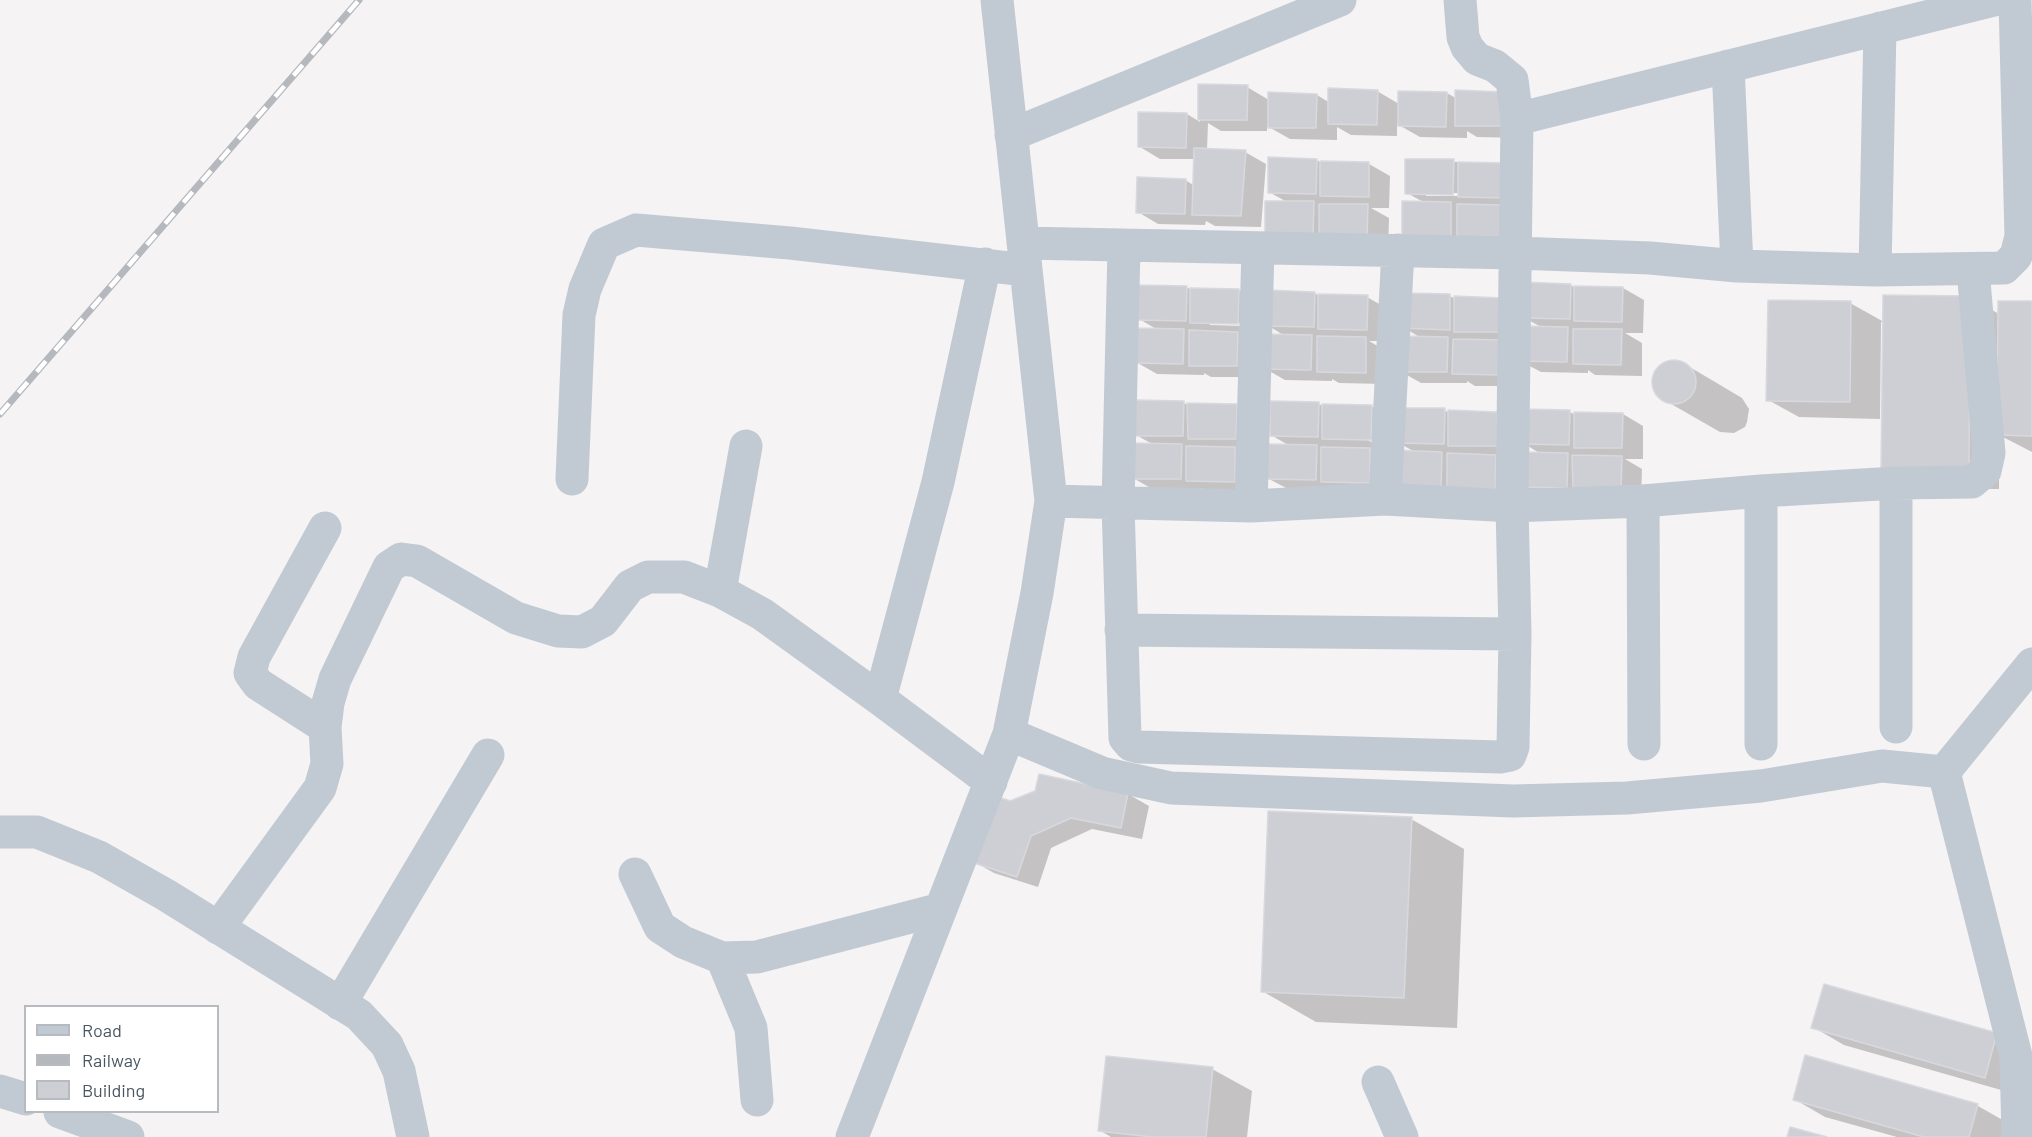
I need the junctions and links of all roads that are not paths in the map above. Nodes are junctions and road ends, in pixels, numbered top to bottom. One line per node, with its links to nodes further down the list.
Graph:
1 (997, 0): 9 (street)
2 (1340, 0): 9 (street)
3 (1460, 0): 8 (street)
4 (1995, 0): 6 (street)
5 (2016, 0): 18 (street)
6 (1880, 28): 7 (street); 17 (street)
7 (1728, 66): 8 (street); 16 (street)
8 (1517, 118): 13 (street)
9 (1011, 135): 14 (street)
10 (1124, 246): 11 (street); 14 (street); 26 (street)
11 (1258, 248): 12 (street); 27 (street)
12 (1398, 250): 13 (street); 23 (street)
13 (1516, 253): 16 (street); 28 (street)
14 (1024, 257): 15 (street); 24 (street)
15 (985, 264): 20 (street); 34 (street)
16 (1737, 266): 17 (street)
17 (1875, 270): 18 (street)
18 (1973, 270): 21 (street)
19 (746, 446): 30 (street)
20 (572, 479)
21 (1896, 483): 22 (street); 36 (street)
22 (1761, 491): 25 (street); 39 (street)
23 (1385, 499): 27 (street); 28 (street)
24 (1051, 501): 26 (street); 37 (street)
25 (1643, 501): 28 (street); 38 (street)
26 (1118, 504): 27 (street); 31 (street)
27 (1251, 506)
28 (1512, 506): 32 (street)
29 (325, 528): 35 (street)
30 (720, 591): 34 (street); 35 (street)
31 (1121, 630): 32 (street); 32 (street)
32 (1515, 634)
33 (2032, 664): 41 (street)
34 (880, 699): 42 (street)
35 (326, 727): 46 (street)
36 (1896, 727)
37 (1009, 734): 41 (street); 42 (street)
38 (1644, 744)
39 (1761, 744)
40 (488, 755): 48 (street)
41 (1944, 772): 49 (street)
42 (991, 782): 45 (street)
43 (0, 832): 46 (street)
44 (635, 874): 47 (street)
45 (941, 909): 47 (street); 55 (street)
46 (218, 928): 48 (street)
47 (722, 958): 53 (street)
48 (340, 1004): 57 (street)
49 (2024, 1056): 59 (street)
50 (1378, 1083): 58 (street)
51 (0, 1091): 52 (street)
52 (24, 1098)
53 (757, 1100)
54 (63, 1113): 56 (street)
55 (862, 1133)
56 (128, 1137)
57 (413, 1137)
58 (1402, 1137)
59 (2018, 1137)

